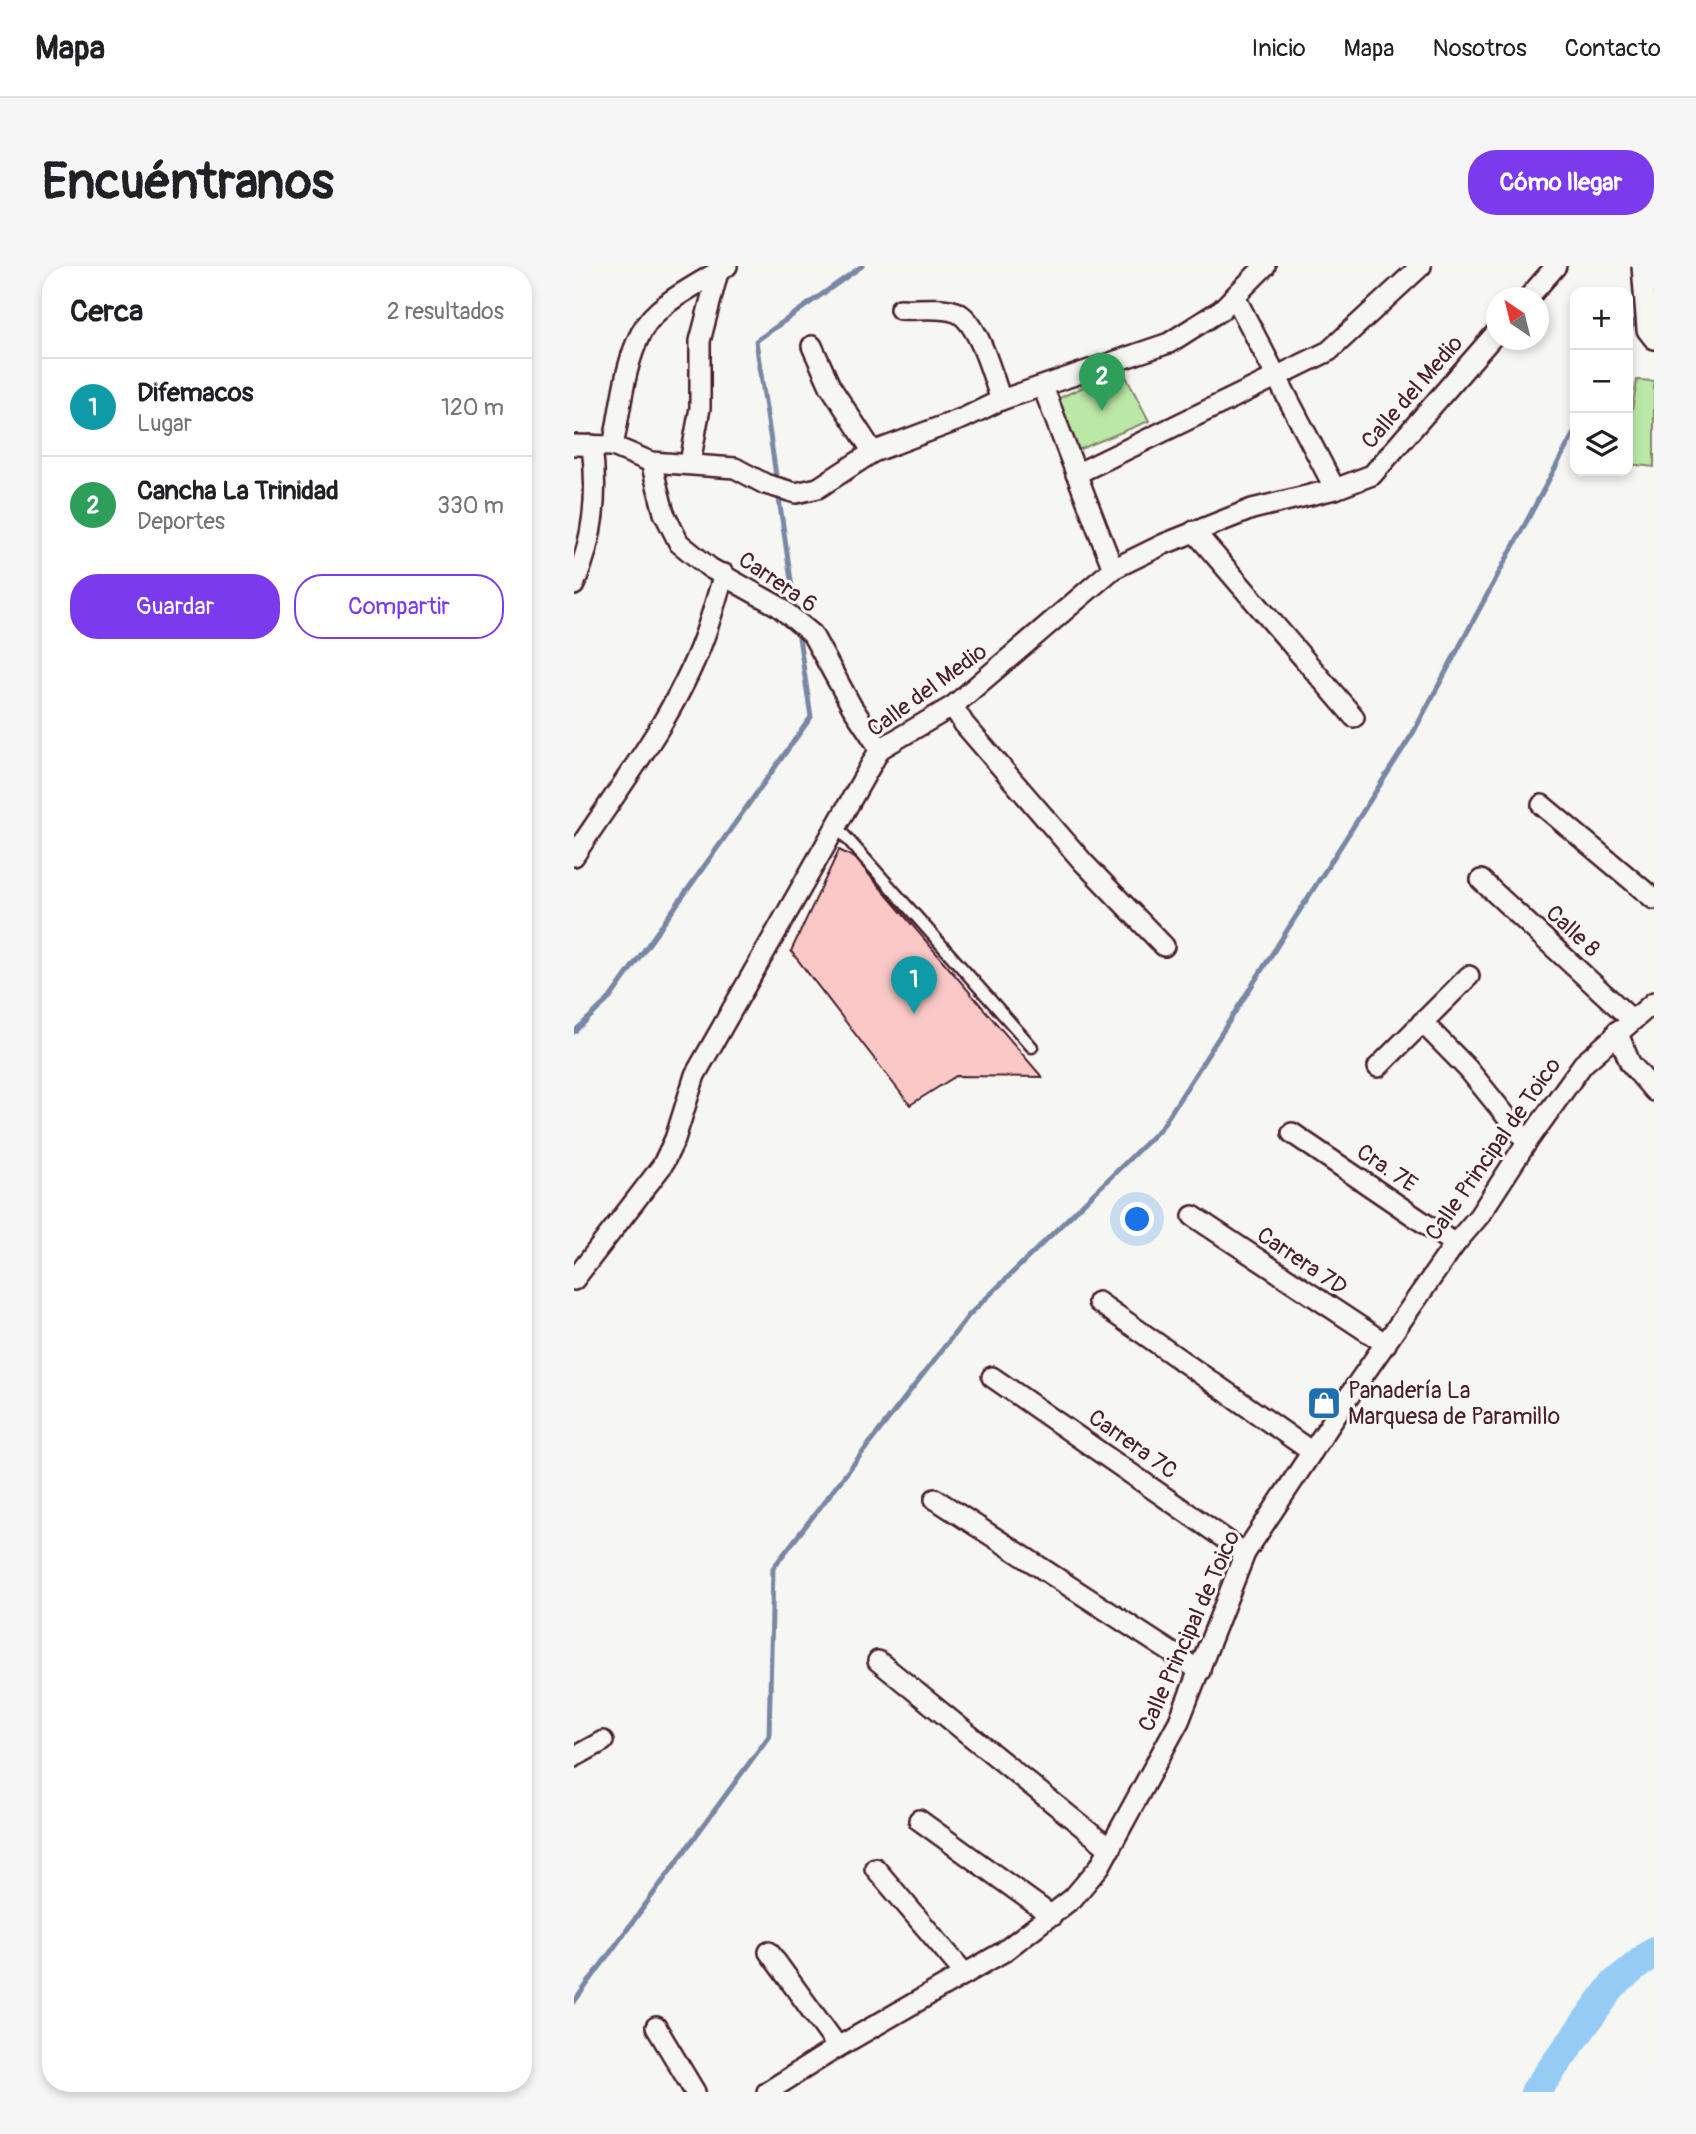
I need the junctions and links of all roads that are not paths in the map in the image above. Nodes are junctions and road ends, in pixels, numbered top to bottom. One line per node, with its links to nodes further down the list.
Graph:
1 (1265, 266): 7 (street)
2 (1421, 266): 12 (street)
3 (1556, 266): 6 (street)
4 (1642, 266): 9 (street)
5 (723, 269): 16 (street); 19 (street)
6 (1538, 287)
7 (1235, 297): 12 (street); 13 (street)
8 (900, 309): 14 (street)
9 (1654, 339)
10 (1486, 344): 21 (street, Calle del Medio)
11 (812, 346): 17 (street)
12 (1278, 377): 20 (street); 21 (street)
13 (1043, 387): 14 (street); 20 (street)
14 (1001, 400): 17 (street)
15 (583, 445): 16 (street); 25 (street)
16 (612, 446): 18 (street)
17 (873, 452): 19 (street)
18 (651, 462): 19 (street); 24 (street, Carrera 6)
19 (690, 463)
20 (1076, 474): 23 (street)
21 (1335, 489): 22 (street, Calle del Medio)
22 (1194, 531): 23 (street, Calle del Medio); 27 (street)
23 (1113, 569): 26 (street, Calle del Medio)
24 (724, 574): 28 (street, Carrera 6); 31 (street)
25 (574, 585)
26 (953, 706): 28 (street, Calle del Medio); 34 (street)
27 (1354, 717)
28 (880, 749): 30 (street, Calle del Medio)
29 (1542, 805): 33 (street)
30 (836, 825): 39 (lane); 46 (street, Calle del Medio)
31 (574, 856)
32 (1481, 880): 38 (street, Calle 8)
33 (1654, 900)
34 (1164, 946)
35 (1469, 976): 37 (street)
36 (1654, 1002): 38 (street, Calle Principal de Toico)
37 (1422, 1022): 40 (street); 43 (street)
38 (1624, 1025): 41 (street, Calle 8); 43 (street, Calle Principal de Toico)
39 (1032, 1047)
40 (1378, 1068)
41 (1654, 1091)
42 (1292, 1133): 45 (street, Cra. 7E)
43 (1527, 1142): 45 (street, Calle Principal de Toico)
44 (1193, 1216): 48 (street, Carrera 7D)
45 (1455, 1244): 48 (street, Calle Principal de Toico)
46 (574, 1280)
47 (1098, 1302): 50 (street)
48 (1386, 1344): 50 (street, Calle Principal de Toico)
49 (992, 1377): 52 (street, Carrera 7C)
50 (1312, 1452): 52 (street, Calle Principal de Toico)
51 (935, 1499): 54 (street)
52 (1245, 1553): 54 (street, Calle Principal de Toico)
53 (878, 1661): 58 (street)
54 (1200, 1671): 58 (street, Calle Principal de Toico)
55 (603, 1741): 56 (street)
56 (574, 1758)
57 (919, 1820): 60 (street)
58 (1110, 1849): 60 (street, Calle Principal de Toico)
59 (875, 1868): 62 (street)
60 (1052, 1916): 62 (street, Calle Principal de Toico)
61 (769, 1952): 64 (street)
62 (965, 1974): 64 (street, Calle Principal de Toico)
63 (656, 2027): 65 (street)
64 (838, 2047): 66 (street, Calle Principal de Toico)
65 (695, 2092)
66 (767, 2092)

